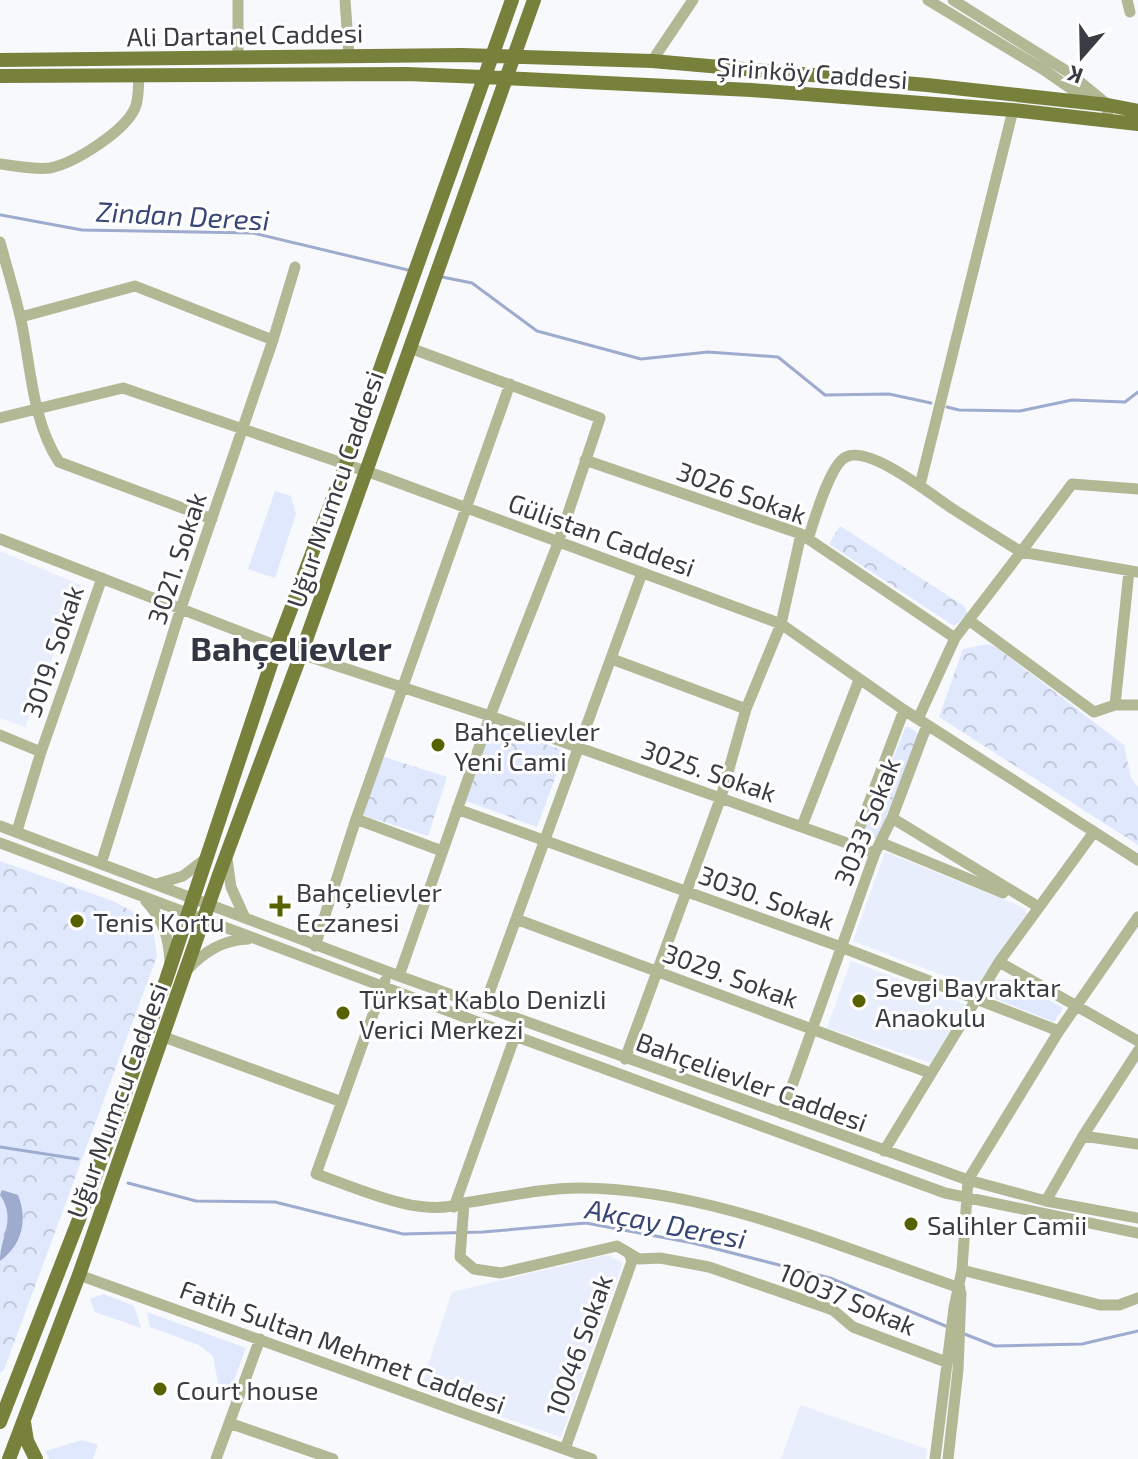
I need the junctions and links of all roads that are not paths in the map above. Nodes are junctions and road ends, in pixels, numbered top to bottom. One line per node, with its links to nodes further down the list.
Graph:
1 (238, 0): 11 (street)
2 (345, 0): 8 (street)
3 (512, 0): 9 (main road, Uğur Mumcu Caddesi)
4 (534, 0): 10 (main road, Uğur Mumcu Caddesi)
5 (693, 0): 13 (street)
6 (928, 0): 20 (street)
7 (953, 0): 20 (street)
8 (349, 56): 9 (main road, Ali Dartanel Caddesi); 11 (main road, Ali Dartanel Caddesi)
9 (492, 56): 10 (main road, Şirinköy Caddesi); 16 (main road, Uğur Mumcu Caddesi)
10 (515, 56): 13 (main road, Şirinköy Caddesi); 17 (main road, Uğur Mumcu Caddesi)
11 (238, 57): 12 (main road, Ali Dartanel Caddesi)
12 (0, 60)
13 (652, 61): 20 (main road, Şirinköy Caddesi)
14 (0, 76): 15 (main road, Ali Dartanel Caddesi)
15 (139, 77): 16 (main road, Ali Dartanel Caddesi); 22 (street)
16 (483, 77): 17 (main road, Şirinköy Caddesi); 33 (main road, Uğur Mumcu Caddesi)
17 (507, 78): 18 (main road, Şirinköy Caddesi); 27 (main road, Uğur Mumcu Caddesi)
18 (1013, 110): 20 (main road, Şirinköy Caddesi); 35 (street)
19 (1138, 111): 20 (main road, Şirinköy Caddesi)
20 (1100, 112): 21 (main road, Şirinköy Caddesi)
21 (1138, 124)
22 (0, 164)
23 (0, 242): 25 (street)
24 (295, 267): 26 (street, 3021. Sokak)
25 (21, 317): 26 (street); 29 (street)
26 (273, 340): 31 (street, 3021. Sokak)
27 (410, 348): 28 (street); 34 (main road, Uğur Mumcu Caddesi)
28 (510, 384): 32 (street); 37 (street)
29 (37, 408): 30 (street, Gülistan Caddesi); 31 (street, Gülistan Caddesi); 38 (street)
30 (0, 418)
31 (241, 427): 33 (street, Gülistan Caddesi); 38 (street, 3021. Sokak)
32 (585, 460): 39 (street, 3026 Sokak); 41 (street)
33 (345, 464): 34 (street, Gülistan Caddesi); 50 (main road, Uğur Mumcu Caddesi)
34 (365, 471): 37 (street, Gülistan Caddesi); 51 (main road, Uğur Mumcu Caddesi)
35 (920, 485): 39 (street); 42 (street)
36 (1138, 489): 42 (street, 3033 Sokak)
37 (468, 507): 41 (street, Gülistan Caddesi); 54 (street)
38 (212, 519): 46 (street, 3021. Sokak)
39 (804, 537): 48 (street); 49 (street, 3026 Sokak)
40 (0, 539): 45 (street)
41 (558, 543): 44 (street, Gülistan Caddesi); 59 (street)
42 (1021, 552): 43 (street); 47 (street, 3033 Sokak)
43 (1134, 571): 55 (street)
44 (642, 573): 48 (street, Gülistan Caddesi); 52 (street)
45 (102, 578): 46 (street); 63 (street, 3019. Sokak)
46 (181, 608): 50 (street); 80 (street, 3021. Sokak)
47 (970, 621): 49 (street, 3033 Sokak); 55 (street)
48 (781, 624): 53 (street, Gülistan Caddesi); 57 (street)
49 (955, 638): 60 (street, 3033 Sokak)
50 (277, 646): 78 (main road, Uğur Mumcu Caddesi)
51 (301, 654): 54 (street, 3025. Sokak); 77 (main road, Uğur Mumcu Caddesi)
52 (612, 659): 57 (street); 62 (street)
53 (859, 680): 58 (street, Gülistan Caddesi); 69 (street)
54 (403, 688): 59 (street, 3025. Sokak); 67 (street)
55 (1115, 705): 56 (street)
56 (1138, 705)
57 (746, 709): 64 (street)
58 (904, 710): 60 (street, Gülistan Caddesi); 74 (street, 3033 Sokak)
59 (490, 716): 62 (street, 3025. Sokak); 65 (street)
60 (923, 722): 66 (street, 3033 Sokak); 71 (street, Gülistan Caddesi)
61 (0, 735): 63 (street)
62 (579, 748): 64 (street, 3025. Sokak); 72 (street)
63 (41, 752): 70 (street, 3019. Sokak)
64 (721, 797): 69 (street, 3025. Sokak); 82 (street)
65 (457, 809): 72 (street, 3030. Sokak); 76 (street)
66 (892, 818): 75 (street, 3033 Sokak); 86 (street)
67 (356, 819): 76 (street); 93 (street)
68 (0, 826): 70 (street, Bahçelievler Caddesi)
69 (802, 826): 74 (street, 3025. Sokak)
70 (17, 831): 80 (street, Bahçelievler Caddesi)
71 (1094, 832): 79 (street, Gülistan Caddesi); 86 (street)
72 (545, 839): 82 (street, 3030. Sokak); 90 (street)
73 (0, 843): 83 (street, Bahçelievler Caddesi)
74 (853, 845): 75 (street, 3025. Sokak)
75 (878, 848): 86 (street, 3025. Sokak); 94 (street, 3033 Sokak)
76 (442, 851): 99 (street)
77 (226, 856): 85 (main road, Uğur Mumcu Caddesi); 89 (street)
78 (205, 859): 81 (street); 84 (main road, Uğur Mumcu Caddesi)
79 (1138, 860)
80 (101, 864): 81 (street, Bahçelievler Caddesi)
81 (154, 884): 84 (street, Bahçelievler Caddesi)
82 (685, 891): 94 (street, 3030. Sokak); 98 (street)
83 (141, 897): 87 (street, Bahçelievler Caddesi); 96 (street)
84 (193, 898): 85 (street, Bahçelievler Caddesi); 87 (main road, Uğur Mumcu Caddesi)
85 (210, 904): 89 (street, Bahçelievler Caddesi); 91 (main road, Uğur Mumcu Caddesi)
86 (1037, 906): 95 (street)
87 (188, 914): 91 (street, Bahçelievler Caddesi); 96 (main road, Uğur Mumcu Caddesi)
88 (1138, 917): 103 (street)
89 (245, 919): 93 (street, Bahçelievler Caddesi)
90 (516, 919): 98 (street, 3029. Sokak); 102 (street)
91 (205, 920): 92 (street, Bahçelievler Caddesi); 97 (main road, Uğur Mumcu Caddesi)
92 (253, 938): 97 (street); 100 (street, Bahçelievler Caddesi)
93 (315, 946): 99 (street, Bahçelievler Caddesi)
94 (841, 947): 101 (street, 3030. Sokak); 104 (street, 3033 Sokak)
95 (999, 962): 101 (street); 103 (street)
96 (171, 966): 129 (main road, Uğur Mumcu Caddesi)
97 (187, 971): 107 (main road, Uğur Mumcu Caddesi)
98 (657, 971): 104 (street, 3029. Sokak); 110 (street)
99 (393, 974): 100 (street); 102 (street, Bahçelievler Caddesi)
100 (383, 987): 106 (street, Bahçelievler Caddesi); 112 (street)
101 (976, 999): 105 (street, 3030. Sokak); 111 (street)
102 (484, 1007): 110 (street, Bahçelievler Caddesi)
103 (1077, 1008): 105 (street); 108 (street)
104 (812, 1028): 111 (street, 3029. Sokak); 113 (street, 3033 Sokak)
105 (1059, 1031): 117 (street)
106 (515, 1036): 118 (street, Bahçelievler Caddesi); 120 (street)
107 (164, 1037): 112 (street); 125 (main road, Uğur Mumcu Caddesi)
108 (1138, 1041)
109 (1138, 1051): 114 (street)
110 (625, 1059): 113 (street, Bahçelievler Caddesi)
111 (930, 1073): 116 (street)
112 (342, 1102): 120 (street)
113 (782, 1114): 116 (street, Bahçelievler Caddesi)
114 (1083, 1136): 115 (street); 119 (street)
115 (1138, 1144)
116 (884, 1151): 117 (street, Bahçelievler Caddesi)
117 (968, 1180): 118 (street); 119 (street, Bahçelievler Caddesi)
118 (967, 1198): 122 (street, Bahçelievler Caddesi); 124 (street)
119 (1046, 1201): 121 (street, Bahçelievler Caddesi)
120 (459, 1205): 123 (street, 10037 Sokak); 126 (street)
121 (1138, 1218)
122 (1138, 1233)
123 (630, 1256): 130 (street, 10037 Sokak); 135 (street, 10046 Sokak)
124 (962, 1270): 126 (street); 127 (street)
125 (79, 1275): 128 (street, Fatih Sultan Mehmet Caddesi); 132 (main road, Uğur Mumcu Caddesi)
126 (960, 1288): 130 (street)
127 (1137, 1296)
128 (260, 1339): 134 (street); 135 (street, Fatih Sultan Mehmet Caddesi)
129 (27, 1356): 131 (main road); 133 (main road, Uğur Mumcu Caddesi)
130 (951, 1359): 142 (street); 143 (street)
131 (0, 1388)
132 (24, 1419): 137 (main road, Uğur Mumcu Caddesi); 138 (main road)
133 (0, 1422)
134 (229, 1423): 139 (street); 140 (street)
135 (565, 1449): 141 (street, Fatih Sultan Mehmet Caddesi)
136 (0, 1454): 137 (main road)
137 (10, 1459)
138 (36, 1459)
139 (216, 1459)
140 (333, 1459)
141 (592, 1459)
142 (935, 1459)
143 (948, 1459)

